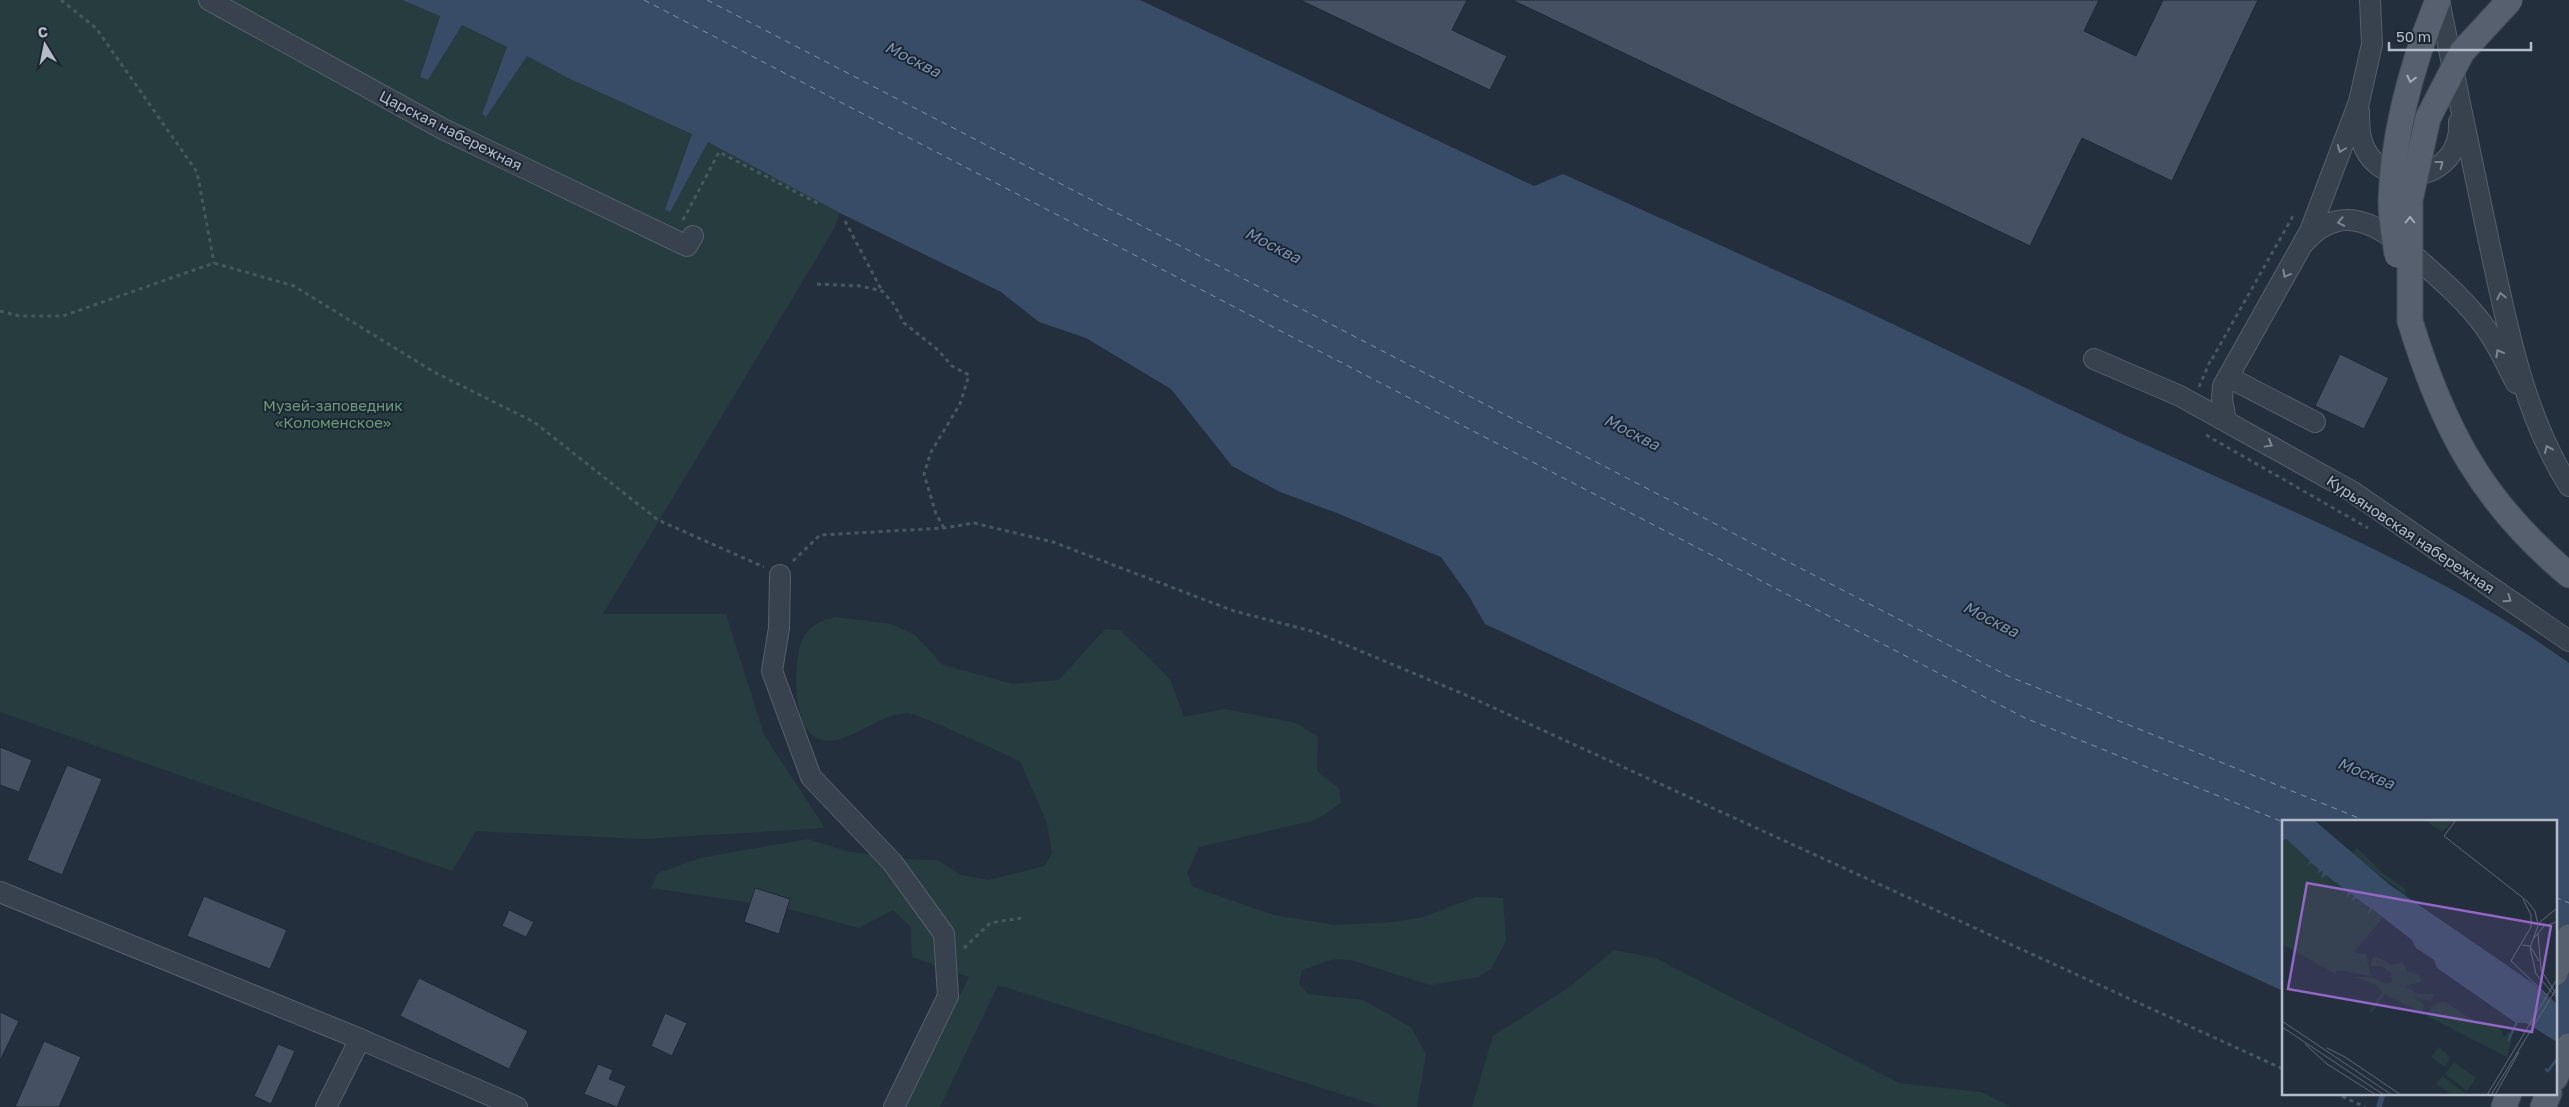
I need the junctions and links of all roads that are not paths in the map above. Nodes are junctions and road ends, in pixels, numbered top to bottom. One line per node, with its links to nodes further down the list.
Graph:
1 (209, 0): 7 (street, Царская набережная)
2 (2370, 0): 6 (street)
3 (2438, 0): 5 (street); 9 (main road, one-way to 9, bridge)
4 (2510, 0): 9 (main road, one-way to 4, bridge)
5 (2458, 95): 6 (street, one-way to 5); 12 (street, one-way to 5)
6 (2359, 102): 8 (street, one-way to 8)
7 (688, 229)
8 (2301, 247): 11 (street, one-way to 11); 12 (street, one-way to 8)
9 (2410, 321): 17 (main road)
10 (2094, 359): 13 (street, Курьяновская набережная)
11 (2230, 374): 13 (street); 14 (street)
12 (2532, 411): 15 (street, one-way to 12)
13 (2226, 421): 18 (street, Курьяновская набережная, one-way to 18)
14 (2315, 422)
15 (2569, 486)
16 (780, 575): 29 (street)
17 (2569, 576)
18 (2569, 641)
19 (0, 892): 22 (street)
20 (2569, 937): 21 (main road)
21 (2556, 970)
22 (360, 1038): 27 (street); 28 (street)
23 (2569, 1046): 24 (main road)
24 (2556, 1076)
25 (2509, 1094): 30 (main road)
26 (2549, 1094): 31 (main road)
27 (326, 1107)
28 (517, 1107)
29 (894, 1107)
30 (2504, 1107)
31 (2543, 1107)

